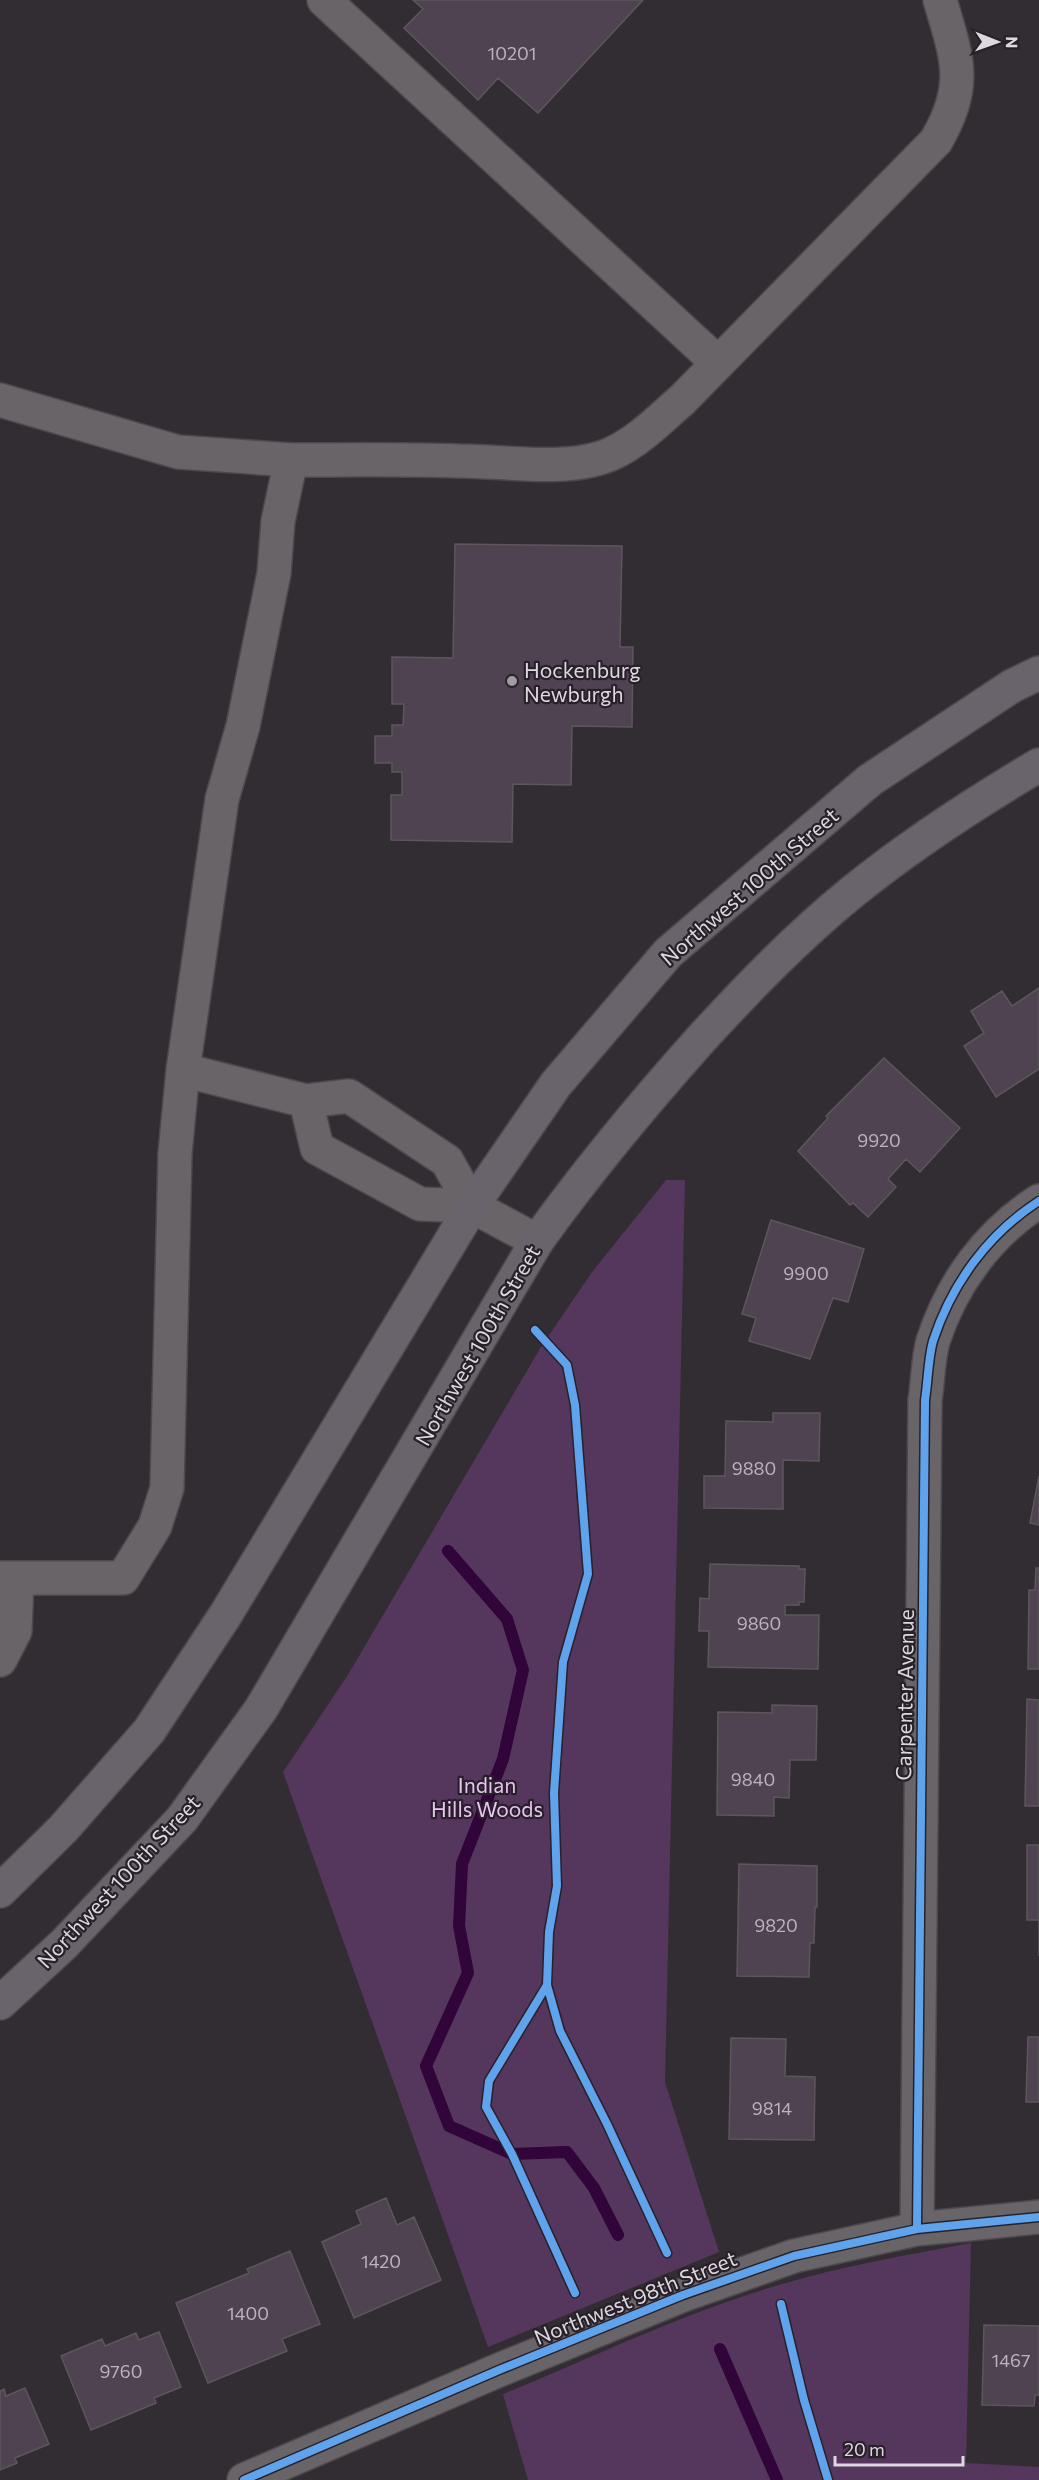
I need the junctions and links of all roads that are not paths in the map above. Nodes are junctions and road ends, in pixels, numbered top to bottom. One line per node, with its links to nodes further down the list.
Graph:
1 (324, 0): 3 (street)
2 (940, 0): 3 (street)
3 (718, 363): 5 (street)
4 (0, 400): 5 (street)
5 (291, 460): 8 (street)
6 (1039, 673): 11 (main road, Northwest 100th Street)
7 (1039, 765): 12 (main road, Northwest 100th Street)
8 (183, 1070): 9 (street); 13 (street)
9 (306, 1101): 11 (street); 11 (street)
10 (1039, 1201): 18 (street, Carpenter Avenue)
11 (472, 1206): 12 (street); 15 (main road, Northwest 100th Street)
12 (537, 1241): 16 (main road, Northwest 100th Street)
13 (9, 1579): 14 (street)
14 (0, 1660)
15 (0, 1891)
16 (0, 2003)
17 (1039, 2217): 18 (street, Northwest 98th Street)
18 (917, 2229): 19 (street, Northwest 98th Street)
19 (256, 2478)

